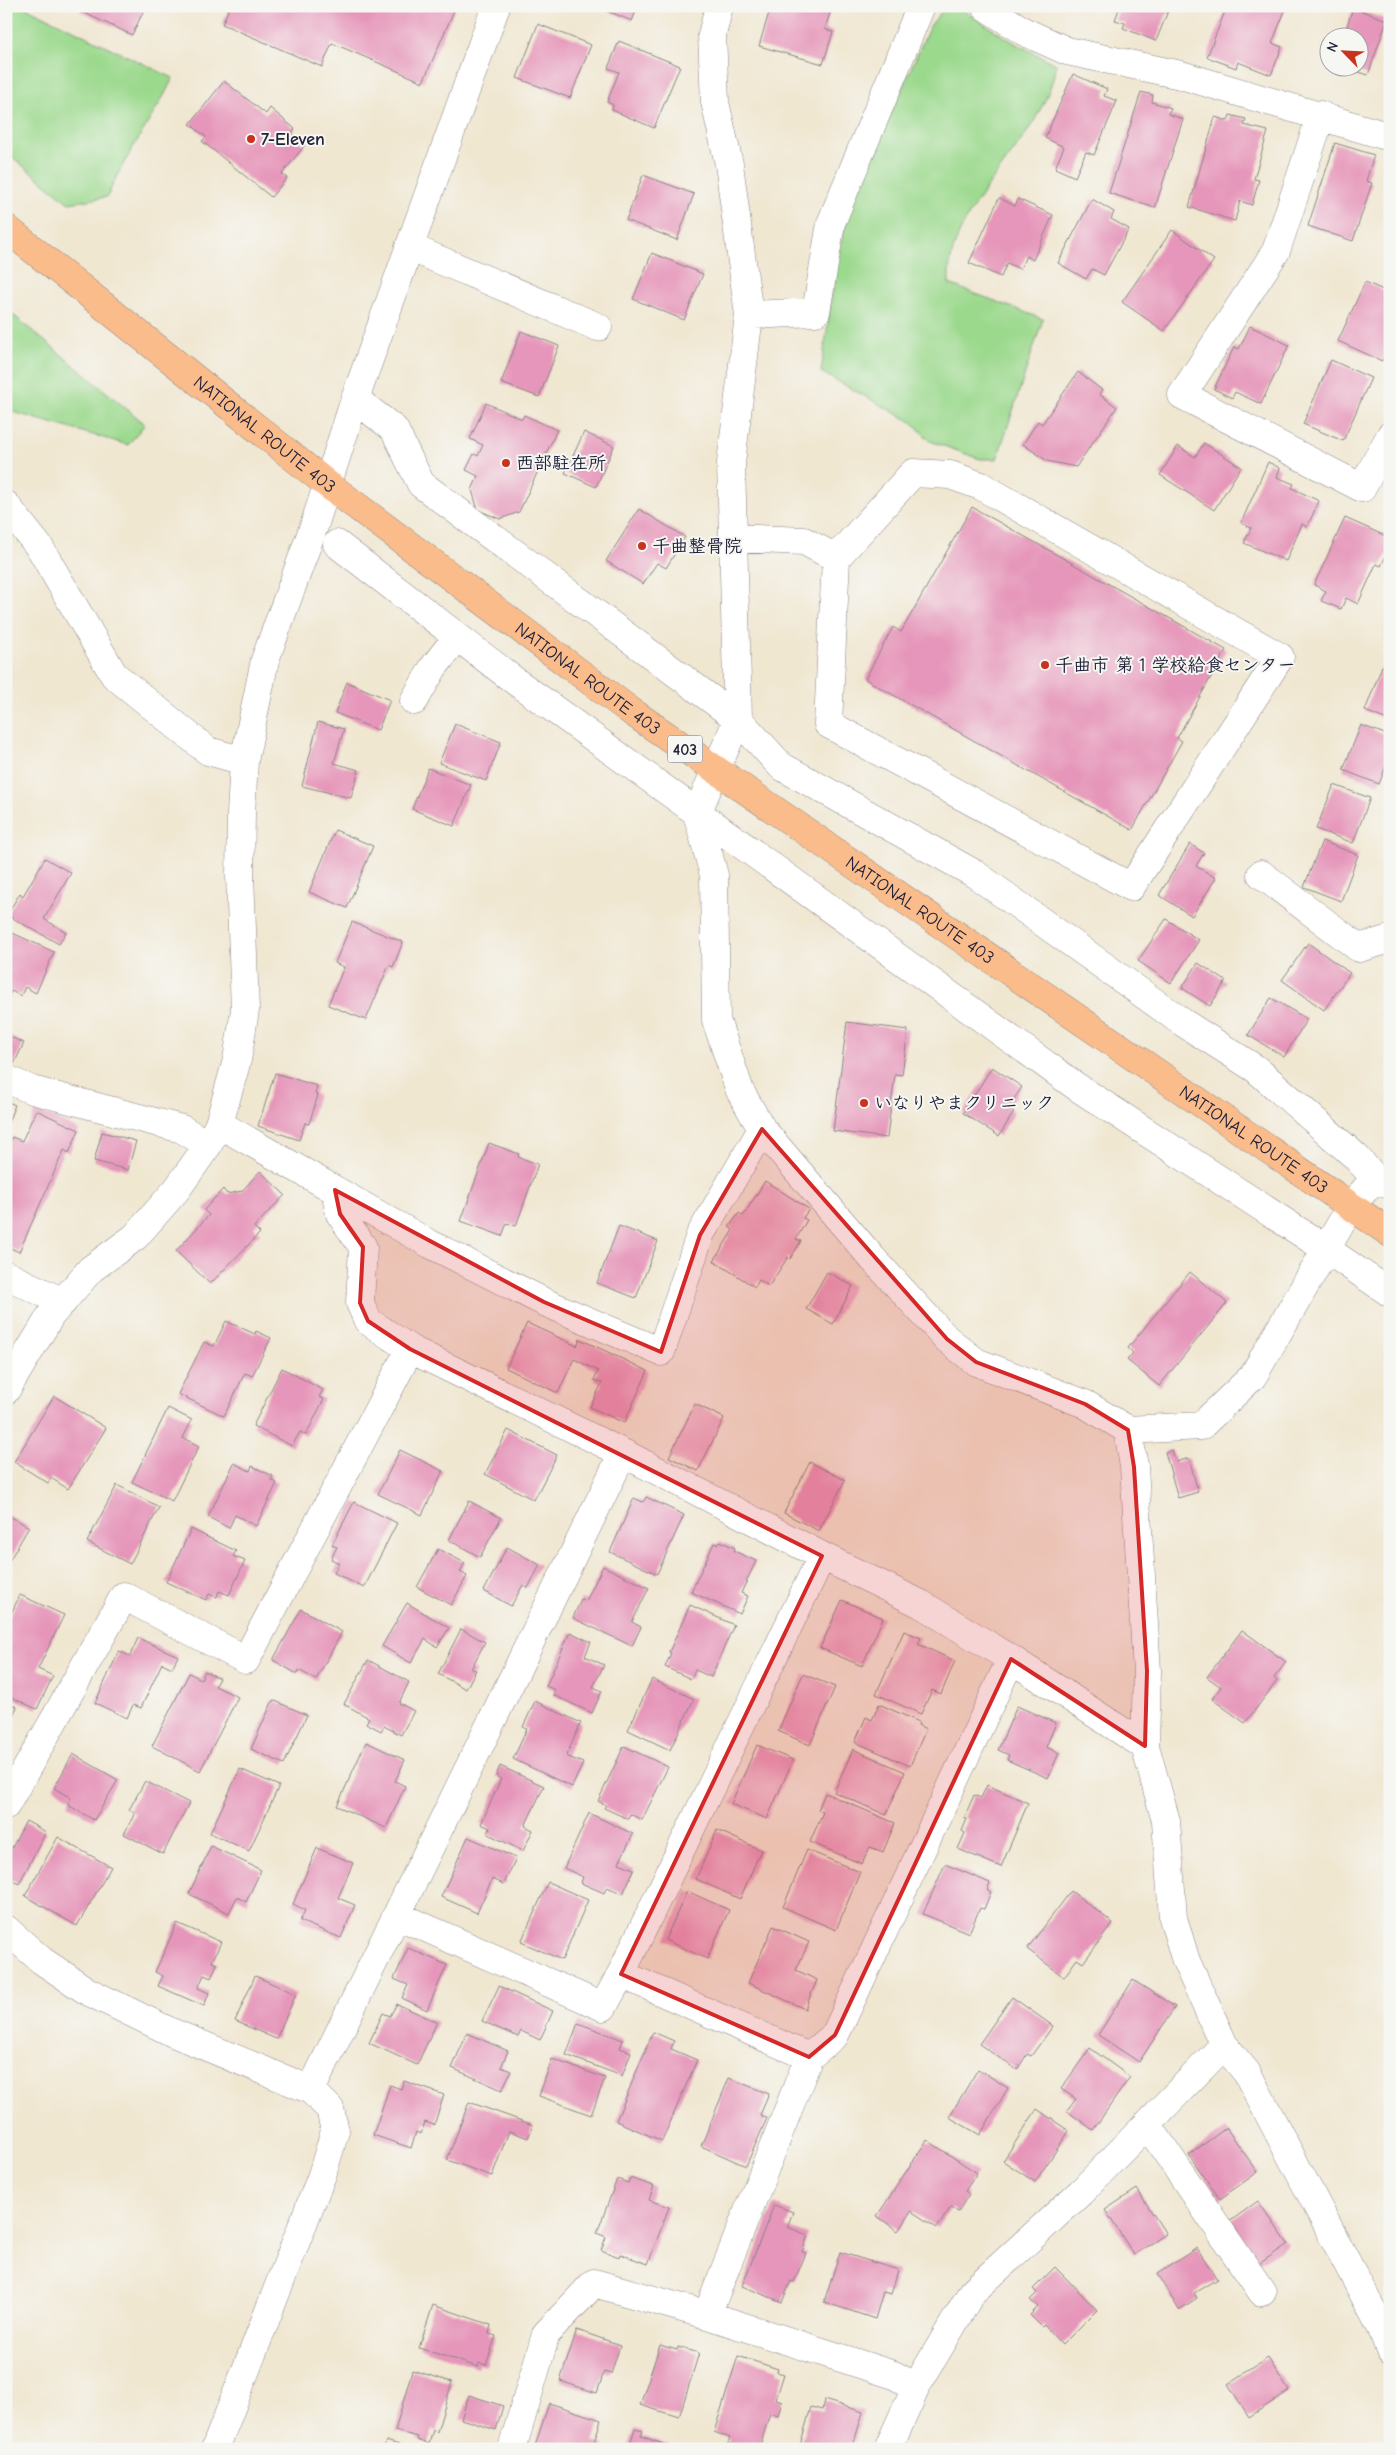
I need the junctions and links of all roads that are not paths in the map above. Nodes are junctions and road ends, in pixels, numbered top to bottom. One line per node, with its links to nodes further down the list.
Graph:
1 (496, 6): 8 (street)
2 (719, 6): 9 (street)
3 (921, 6): 9 (street)
4 (985, 6): 5 (street)
5 (1321, 115): 6 (street); 12 (street)
6 (1390, 137)
7 (6, 228): 13 (highway, NATIONAL ROUTE 403 / 403)
8 (410, 247): 10 (street); 11 (street)
9 (748, 315): 15 (street)
10 (598, 327)
11 (355, 399): 13 (street); 20 (street)
12 (1390, 436)
13 (327, 484): 21 (street); 22 (highway, NATIONAL ROUTE 403 / 403)
14 (6, 506): 21 (street)
15 (734, 538): 17 (street); 20 (street)
16 (337, 544): 18 (street)
17 (836, 558): 17 (street)
18 (457, 637): 19 (street); 23 (street)
19 (414, 701)
20 (738, 719): 22 (street); 29 (street)
21 (244, 760): 28 (street)
22 (715, 769): 23 (street); 31 (highway, NATIONAL ROUTE 403 / 403)
23 (697, 813): 27 (street); 33 (street)
24 (1260, 874): 25 (street)
25 (1390, 940)
26 (6, 1079): 28 (street)
27 (762, 1129): 30 (street); 39 (street)
28 (213, 1134): 30 (street); 36 (street)
29 (1382, 1181): 31 (street)
30 (335, 1190): 37 (street)
31 (1351, 1206): 32 (highway, NATIONAL ROUTE 403 / 403); 33 (street)
32 (1390, 1233)
33 (1326, 1248): 35 (street); 39 (street)
34 (6, 1276): 36 (street)
35 (1390, 1293)
36 (63, 1302): 38 (street)
37 (410, 1349): 40 (street); 44 (street)
38 (6, 1390)
39 (1128, 1430): 43 (street)
40 (622, 1453): 41 (street); 45 (street)
41 (822, 1556): 42 (street); 47 (street)
42 (1011, 1659): 43 (street); 49 (street)
43 (1145, 1746): 48 (street)
44 (6, 1804)
45 (397, 1914): 47 (street); 50 (street)
46 (6, 1929): 50 (street)
47 (621, 1974): 49 (street)
48 (1224, 2046): 51 (street); 54 (street)
49 (809, 2057): 53 (street)
50 (311, 2090): 56 (street)
51 (1148, 2124): 52 (street); 55 (street)
52 (1262, 2292)
53 (707, 2315): 55 (street); 57 (street)
54 (1390, 2351)
55 (916, 2387): 58 (street)
56 (215, 2449)
57 (512, 2449)
58 (888, 2449)

